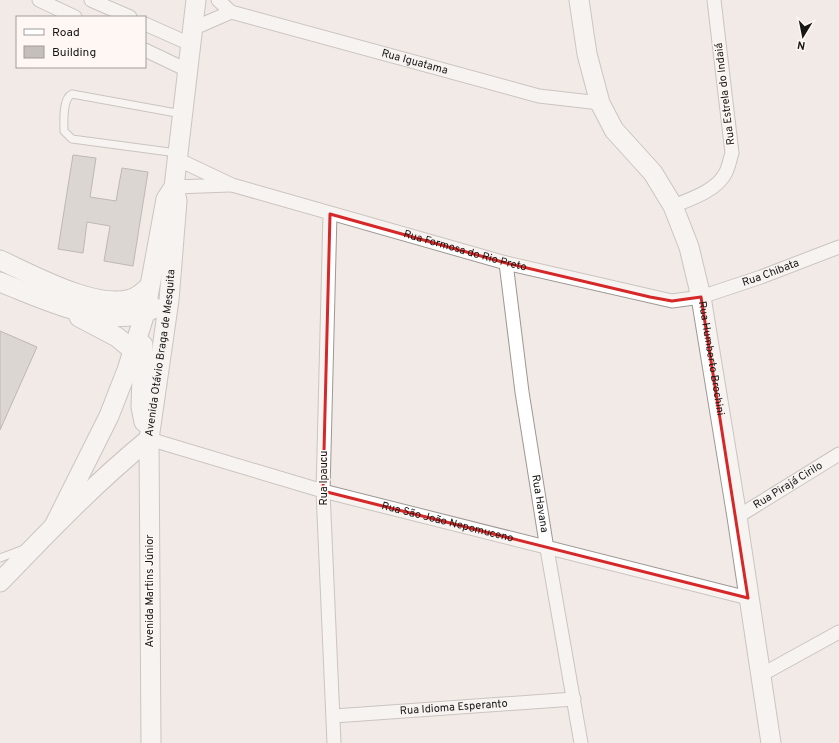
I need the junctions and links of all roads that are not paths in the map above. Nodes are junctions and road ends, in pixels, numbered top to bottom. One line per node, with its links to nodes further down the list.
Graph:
1 (39, 0): 8 (street)
2 (91, 0): 9 (street)
3 (196, 0): 11 (street, Avenida Otávio Braga de Mesquita)
4 (218, 0): 7 (street, Rua Iguatama)
5 (579, 0): 14 (street, Rua Humberto Brochini)
6 (714, 0): 19 (street, Rua Estrela do Indaiá)
7 (231, 12): 11 (street); 14 (street, Rua Iguatama)
8 (73, 16)
9 (128, 16)
10 (146, 24): 11 (street)
11 (191, 37): 13 (street, Avenida Otávio Braga de Mesquita)
12 (146, 50): 13 (street)
13 (187, 70): 15 (street, Avenida Otávio Braga de Mesquita)
14 (600, 103): 19 (street, Rua Humberto Brochini)
15 (182, 114): 16 (street, Avenida Otávio Braga de Mesquita); 16 (lane)
16 (177, 156): 17 (street, Rua Formosa do Rio Preto); 18 (street, Avenida Otávio Braga de Mesquita)
17 (232, 186): 18 (street, Rua Formosa do Rio Preto); 20 (street, Rua Formosa do Rio Preto)
18 (174, 187): 25 (street, Avenida Otávio Braga de Mesquita); 27 (street, Avenida Otávio Braga de Mesquita)
19 (673, 206): 26 (street, Rua Humberto Brochini)
20 (330, 214): 23 (street, Rua Formosa do Rio Preto); 33 (street, Rua Ipaucu)
21 (839, 247): 26 (street, Rua Chibata)
22 (0, 260): 25 (street)
23 (506, 263): 26 (street, Rua Formosa do Rio Preto); 37 (street, Rua Havana)
24 (0, 282): 28 (street)
25 (149, 287): 29 (street, Avenida Otávio Braga de Mesquita)
26 (701, 297): 34 (street, Rua Humberto Brochini)
27 (169, 300): 29 (street); 31 (street, Avenida Otávio Braga de Mesquita)
28 (51, 303): 29 (street); 30 (street)
29 (145, 313): 30 (street, Avenida Otávio Braga de Mesquita)
30 (138, 354): 31 (street); 35 (street, Avenida Otávio Braga de Mesquita)
31 (149, 439): 33 (street, Rua São João Nepomuceno); 35 (street, Avenida Otávio Braga de Mesquita); 45 (street, Avenida Martins Júnior)
32 (839, 454): 34 (street, Rua Pirajá Cirilo)
33 (323, 491): 37 (street, Rua São João Nepomuceno); 44 (street, Rua Ipaucu)
34 (737, 517): 40 (street, Rua Humberto Brochini)
35 (54, 526): 36 (street, Avenida Otávio Braga de Mesquita)
36 (36, 545): 38 (lane); 39 (street, Avenida Otávio Braga de Mesquita)
37 (547, 549): 40 (street, Rua São João Nepomuceno); 43 (street, Rua Havana)
38 (0, 558)
39 (0, 582)
40 (748, 598): 42 (street, Rua Humberto Brochini)
41 (839, 632): 42 (street)
42 (761, 675): 48 (street, Rua Humberto Brochini)
43 (574, 699): 44 (street, Rua Idioma Esperanto); 47 (street, Rua Havana)
44 (334, 716): 46 (street, Rua Ipaucu)
45 (151, 743)
46 (334, 743)
47 (581, 743)
48 (771, 743)

